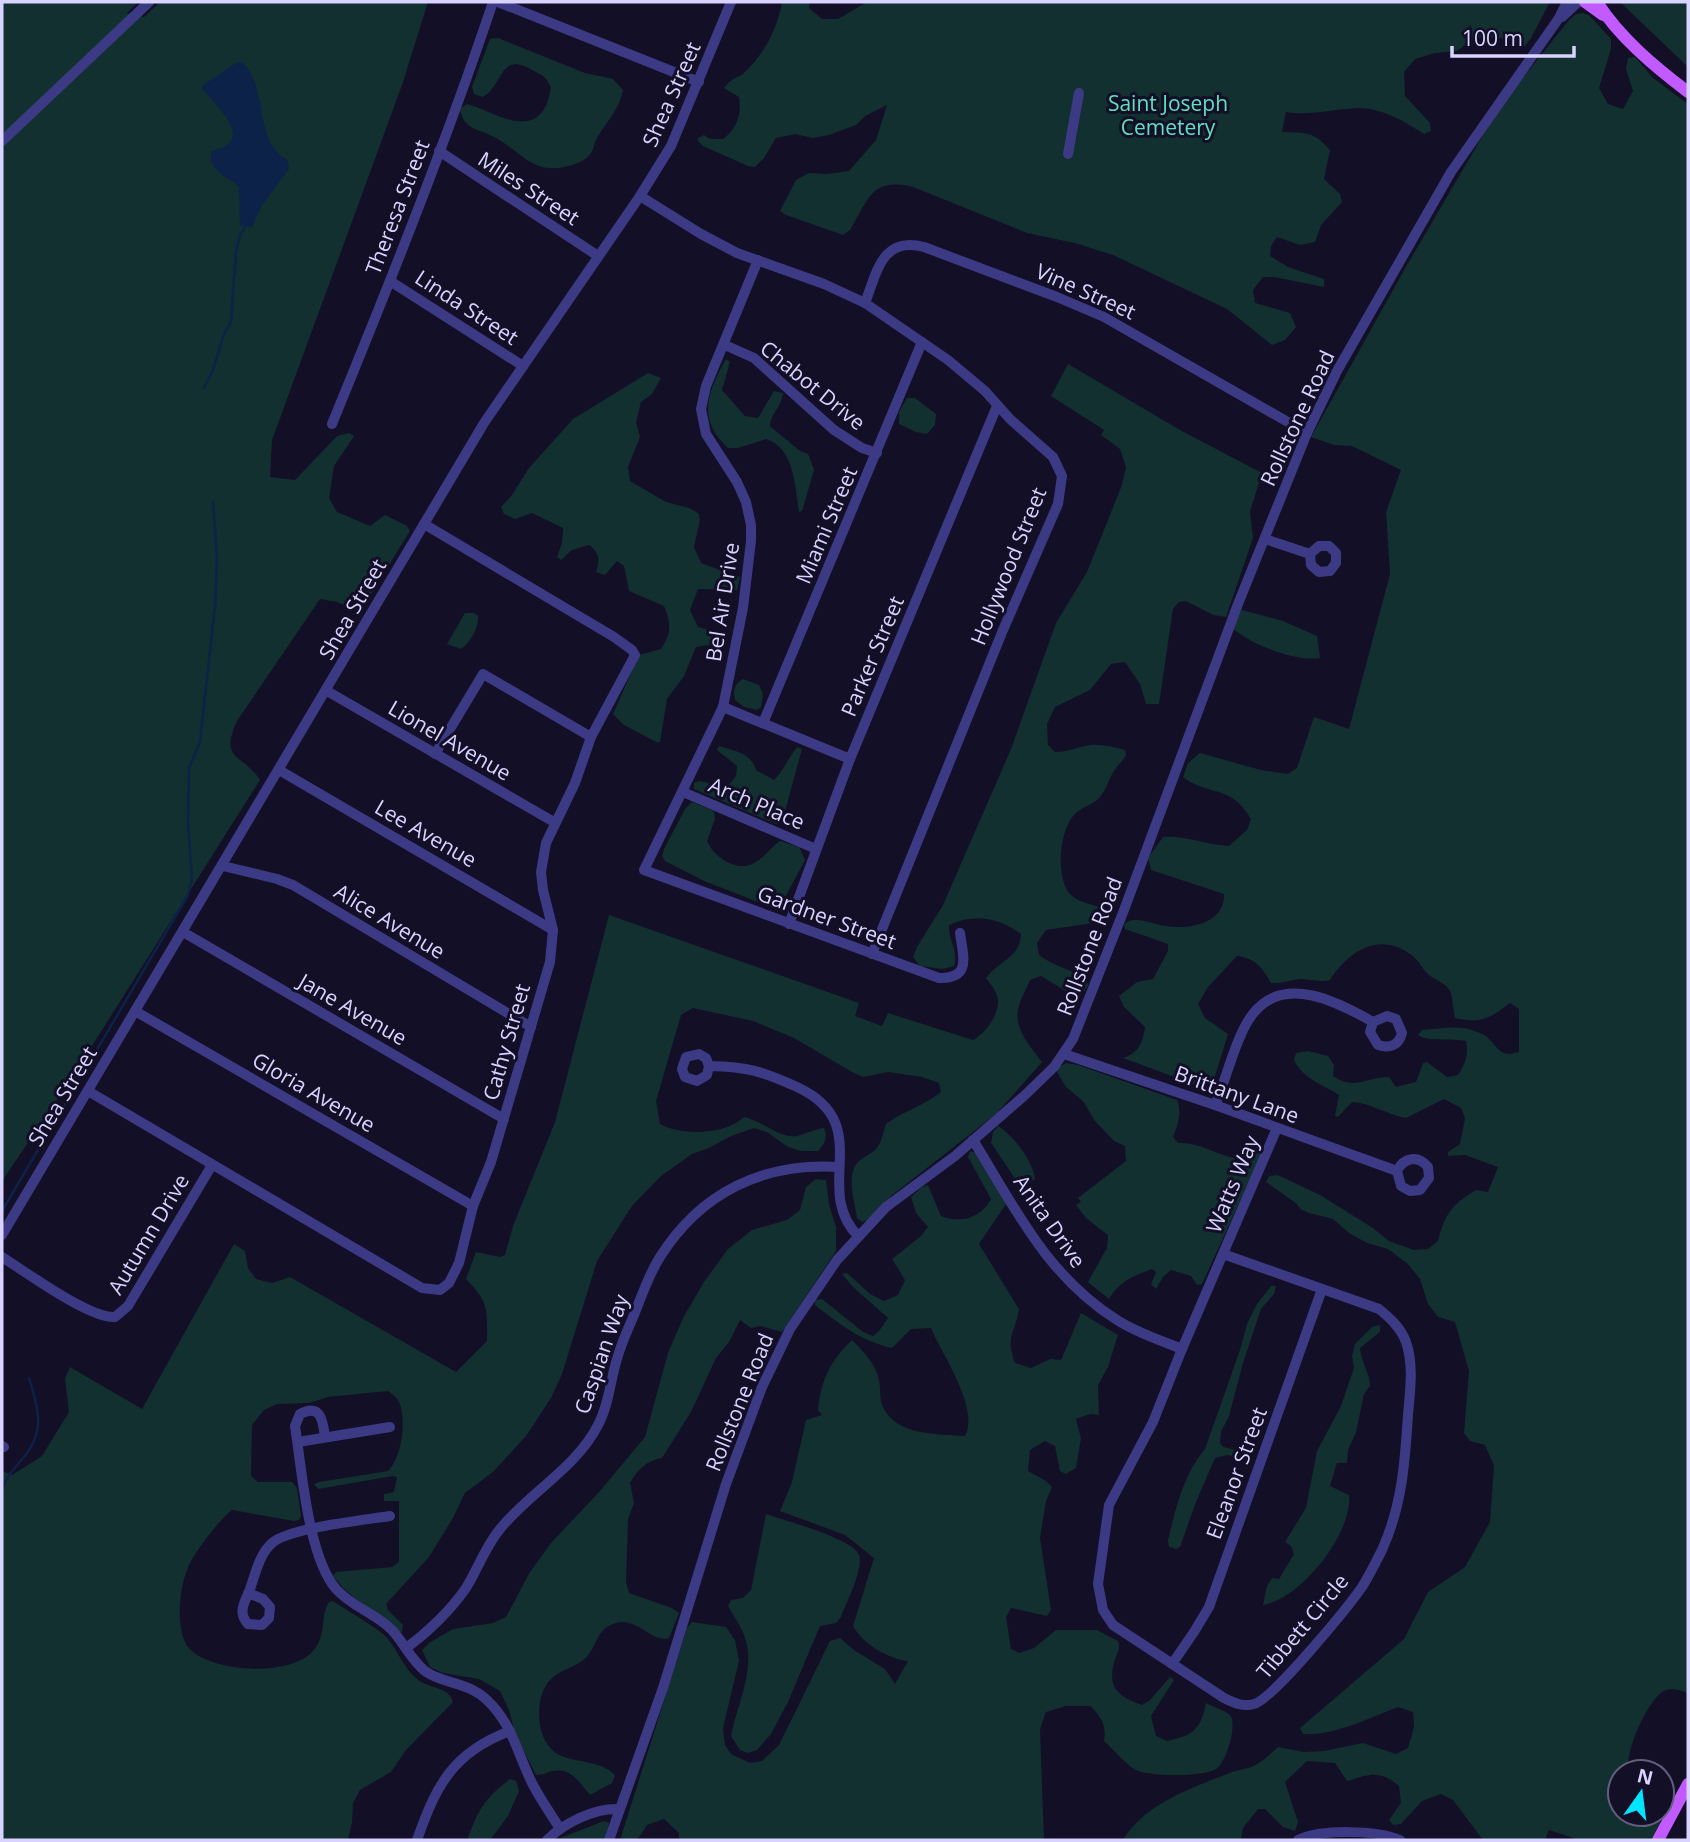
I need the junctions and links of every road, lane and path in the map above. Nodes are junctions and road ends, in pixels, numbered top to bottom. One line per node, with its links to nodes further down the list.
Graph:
1 (149, 2): 13 (street)
2 (495, 2): 10 (street); 14 (street, Theresa Street)
3 (731, 2): 10 (street, Shea Street)
4 (1567, 2): 9 (street, Rollstone Road)
5 (1578, 2): 9 (street, Rollstone Road)
6 (1585, 2): 8 (main road)
7 (1597, 2): 8 (main road)
8 (1606, 16): 11 (main road)
9 (1559, 18): 26 (street, Rollstone Road)
10 (699, 82): 16 (street, Shea Street)
11 (1688, 92)
12 (1079, 93): 15 (street)
13 (2, 141)
14 (439, 151): 17 (street, Miles Street); 19 (street, Theresa Street)
15 (1068, 154)
16 (640, 196): 17 (street, Shea Street); 18 (street, Hollywood Street)
17 (598, 256): 23 (street, Shea Street)
18 (758, 260): 20 (street, Hollywood Street); 22 (street, Bel Air Drive)
19 (390, 281): 23 (street, Linda Street); 25 (street, Theresa Street)
20 (865, 303): 21 (street, Hollywood Street); 26 (street, Vine Street)
21 (922, 342): 24 (street, Hollywood Street); 27 (street, Miami Street)
22 (725, 345): 27 (street, Chabot Drive); 32 (street, Bel Air Drive)
23 (523, 366): 28 (street, Shea Street)
24 (997, 406): 36 (street, Parker Street); 47 (street, Hollywood Street)
25 (332, 424)
26 (1307, 433): 29 (street, Rollstone Road)
27 (877, 453): 33 (street, Miami Street)
28 (424, 524): 31 (street, Shea Street); 34 (street, Cathy Street)
29 (1265, 539): 30 (street); 51 (street, Rollstone Road)
30 (1310, 554)
31 (327, 691): 35 (street, Lionel Avenue); 37 (street, Shea Street)
32 (723, 707): 33 (street); 38 (street, Bel Air Drive)
33 (763, 723): 36 (street)
34 (592, 737): 35 (street); 39 (street, Cathy Street)
35 (435, 754): 39 (street, Lionel Avenue)
36 (850, 759): 40 (street, Parker Street)
37 (279, 770): 41 (street, Shea Street); 44 (street, Lee Avenue)
38 (683, 792): 40 (street, Arch Place); 42 (street, Bel Air Drive)
39 (554, 822): 44 (street, Cathy Street)
40 (816, 849): 43 (street, Parker Street)
41 (223, 866): 45 (street, Shea Street); 50 (street, Alice Avenue)
42 (643, 870): 43 (street, Gardner Street)
43 (789, 924): 47 (street, Gardner Street)
44 (553, 930): 50 (street, Cathy Street)
45 (183, 932): 48 (street, Shea Street); 55 (street, Jane Avenue)
46 (960, 933): 47 (street, Gardner Street)
47 (872, 954)
48 (135, 1011): 53 (street, Shea Street); 61 (street, Gloria Avenue)
49 (1373, 1022): 54 (street)
50 (531, 1027): 55 (street, Cathy Street)
51 (1064, 1054): 54 (street, Brittany Lane); 57 (street, Rollstone Road)
52 (709, 1066): 59 (street)
53 (88, 1091): 58 (street, Cathy Street); 62 (street, Shea Street)
54 (1215, 1105): 56 (street, Brittany Lane)
55 (504, 1119): 61 (street, Cathy Street)
56 (1277, 1128): 60 (street, Brittany Lane); 64 (street, Watts Way)
57 (973, 1140): 63 (street, Rollstone Road); 67 (street, Anita Drive)
58 (212, 1165): 61 (street, Cathy Street); 65 (street, Autumn Drive)
59 (839, 1167): 63 (street); 74 (street, Caspian Way)
60 (1397, 1171)
61 (473, 1206)
62 (2, 1235)
63 (858, 1236): 78 (street, Rollstone Road)
64 (1223, 1254): 66 (street, Tibbett Circle); 67 (street, Tibbett Circle)
65 (2, 1257)
66 (1322, 1289): 75 (street, Eleanor Street); 75 (street, Tibbett Circle)
67 (1182, 1349): 75 (street, Tibbett Circle)
68 (390, 1427): 69 (street)
69 (325, 1437): 70 (street); 70 (street)
70 (298, 1442): 72 (street)
71 (390, 1516): 72 (street)
72 (312, 1530): 73 (street); 74 (street)
73 (248, 1593)
74 (406, 1648): 76 (street)
75 (1172, 1664)
76 (510, 1731): 79 (street); 80 (street)
77 (1688, 1784): 85 (main road)
78 (619, 1809): 79 (street); 82 (street, Rollstone Road)
79 (560, 1829): 81 (street)
80 (417, 1840)
81 (547, 1840)
82 (610, 1840)
83 (1298, 1840): 84 (street)
84 (1400, 1840)
85 (1658, 1840)

